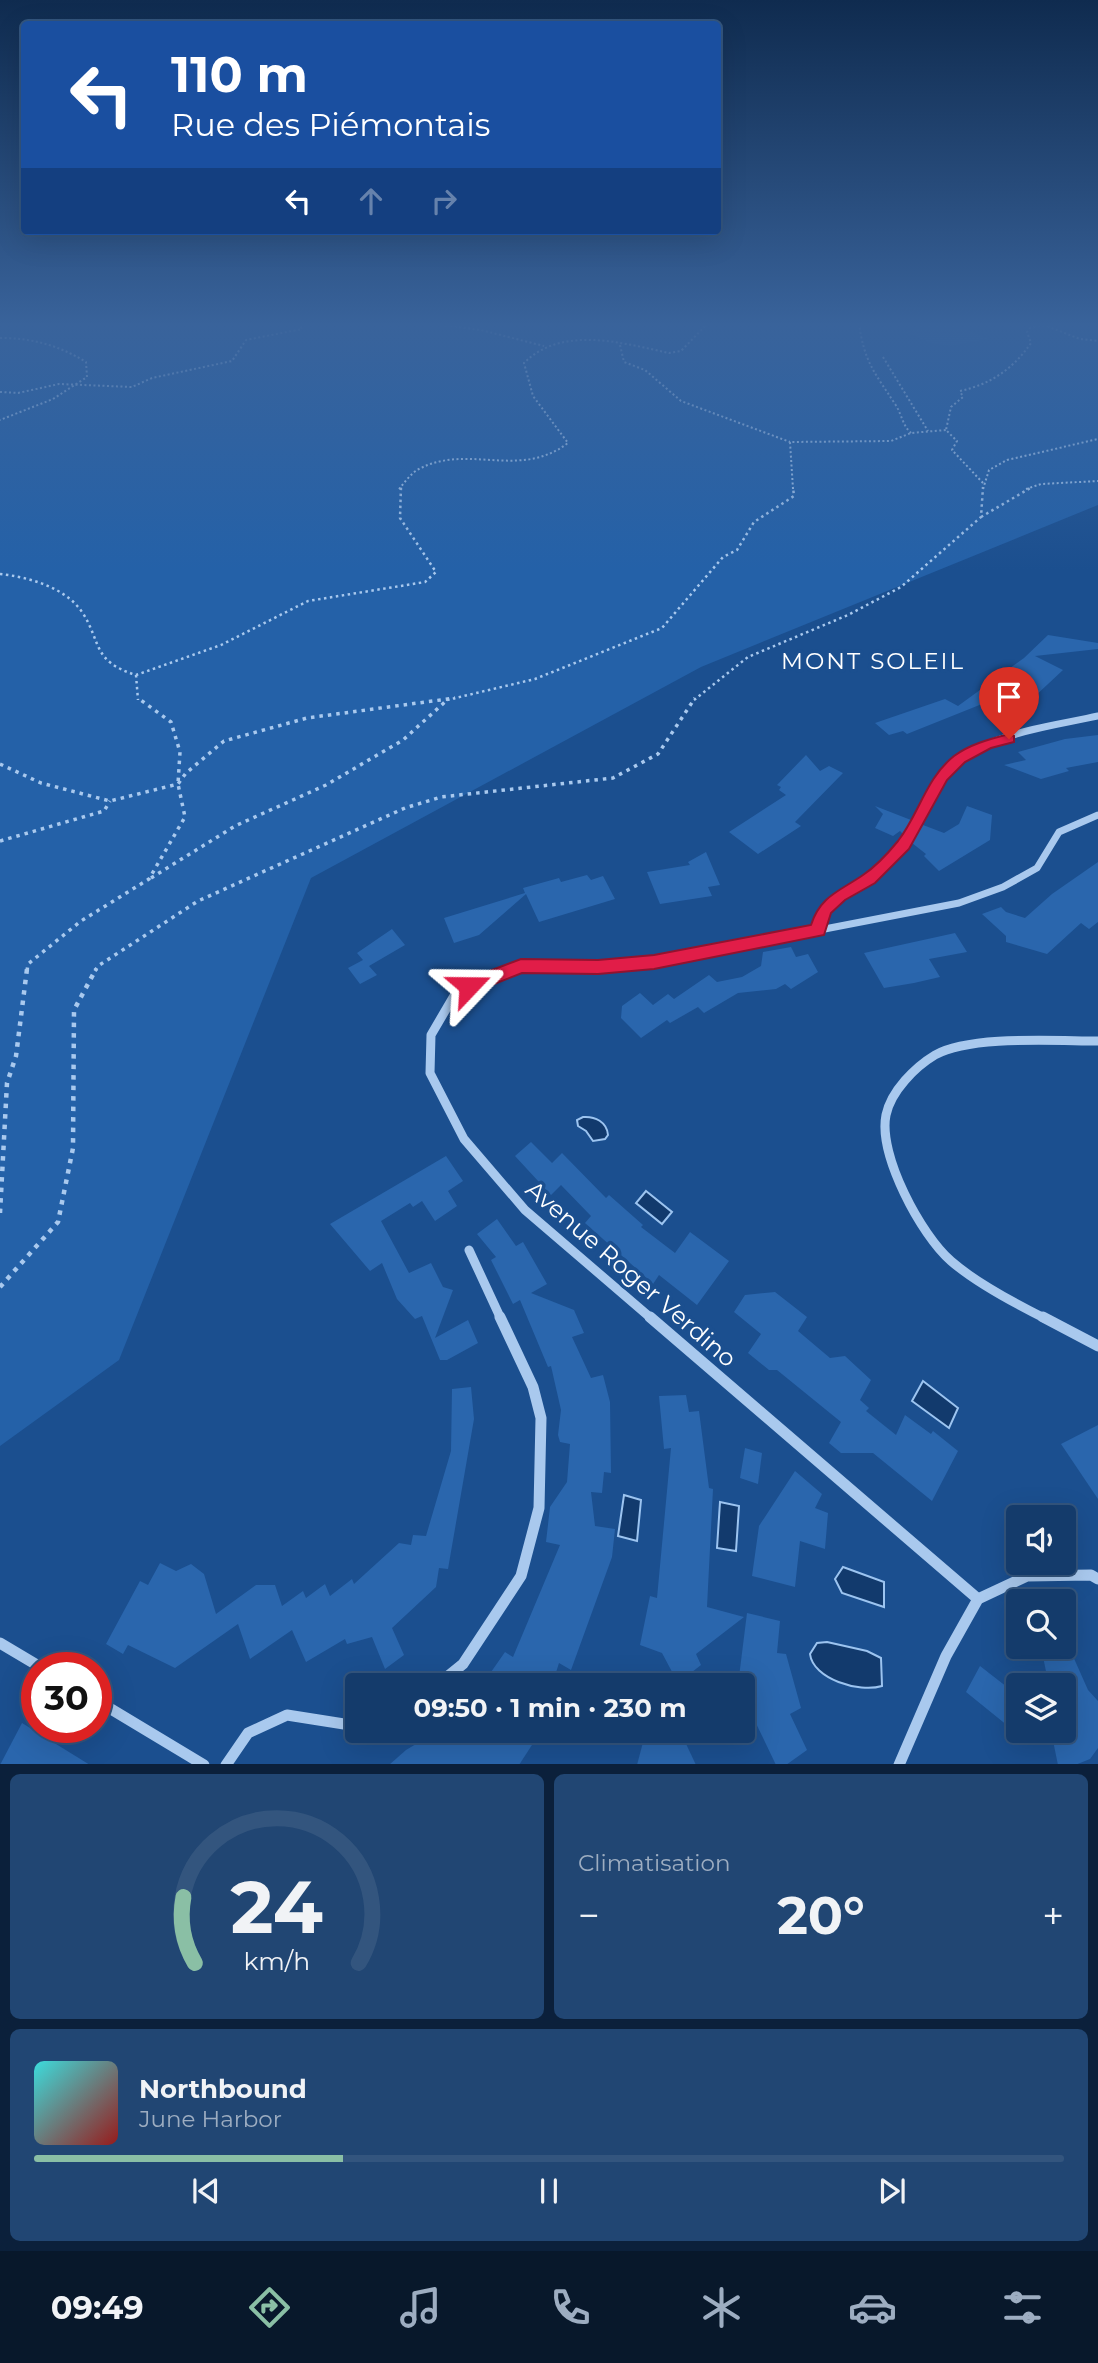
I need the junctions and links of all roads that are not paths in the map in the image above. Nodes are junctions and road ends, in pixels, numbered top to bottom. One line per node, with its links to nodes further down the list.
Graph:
1 (1098, 716): 3 (street)
2 (1098, 815): 3 (street, Avenue Roger Verdino)
3 (818, 930): 8 (street, Avenue Roger Verdino)
4 (1098, 1041): 6 (street)
5 (469, 1250): 11 (street)
6 (1098, 1346)
7 (1098, 1579): 8 (street)
8 (978, 1599): 16 (street)
9 (0, 1643): 10 (street)
10 (21, 1656)
11 (452, 1673)
12 (112, 1710): 14 (street)
13 (345, 1724): 15 (street)
14 (202, 1764)
15 (227, 1764)
16 (898, 1764)

